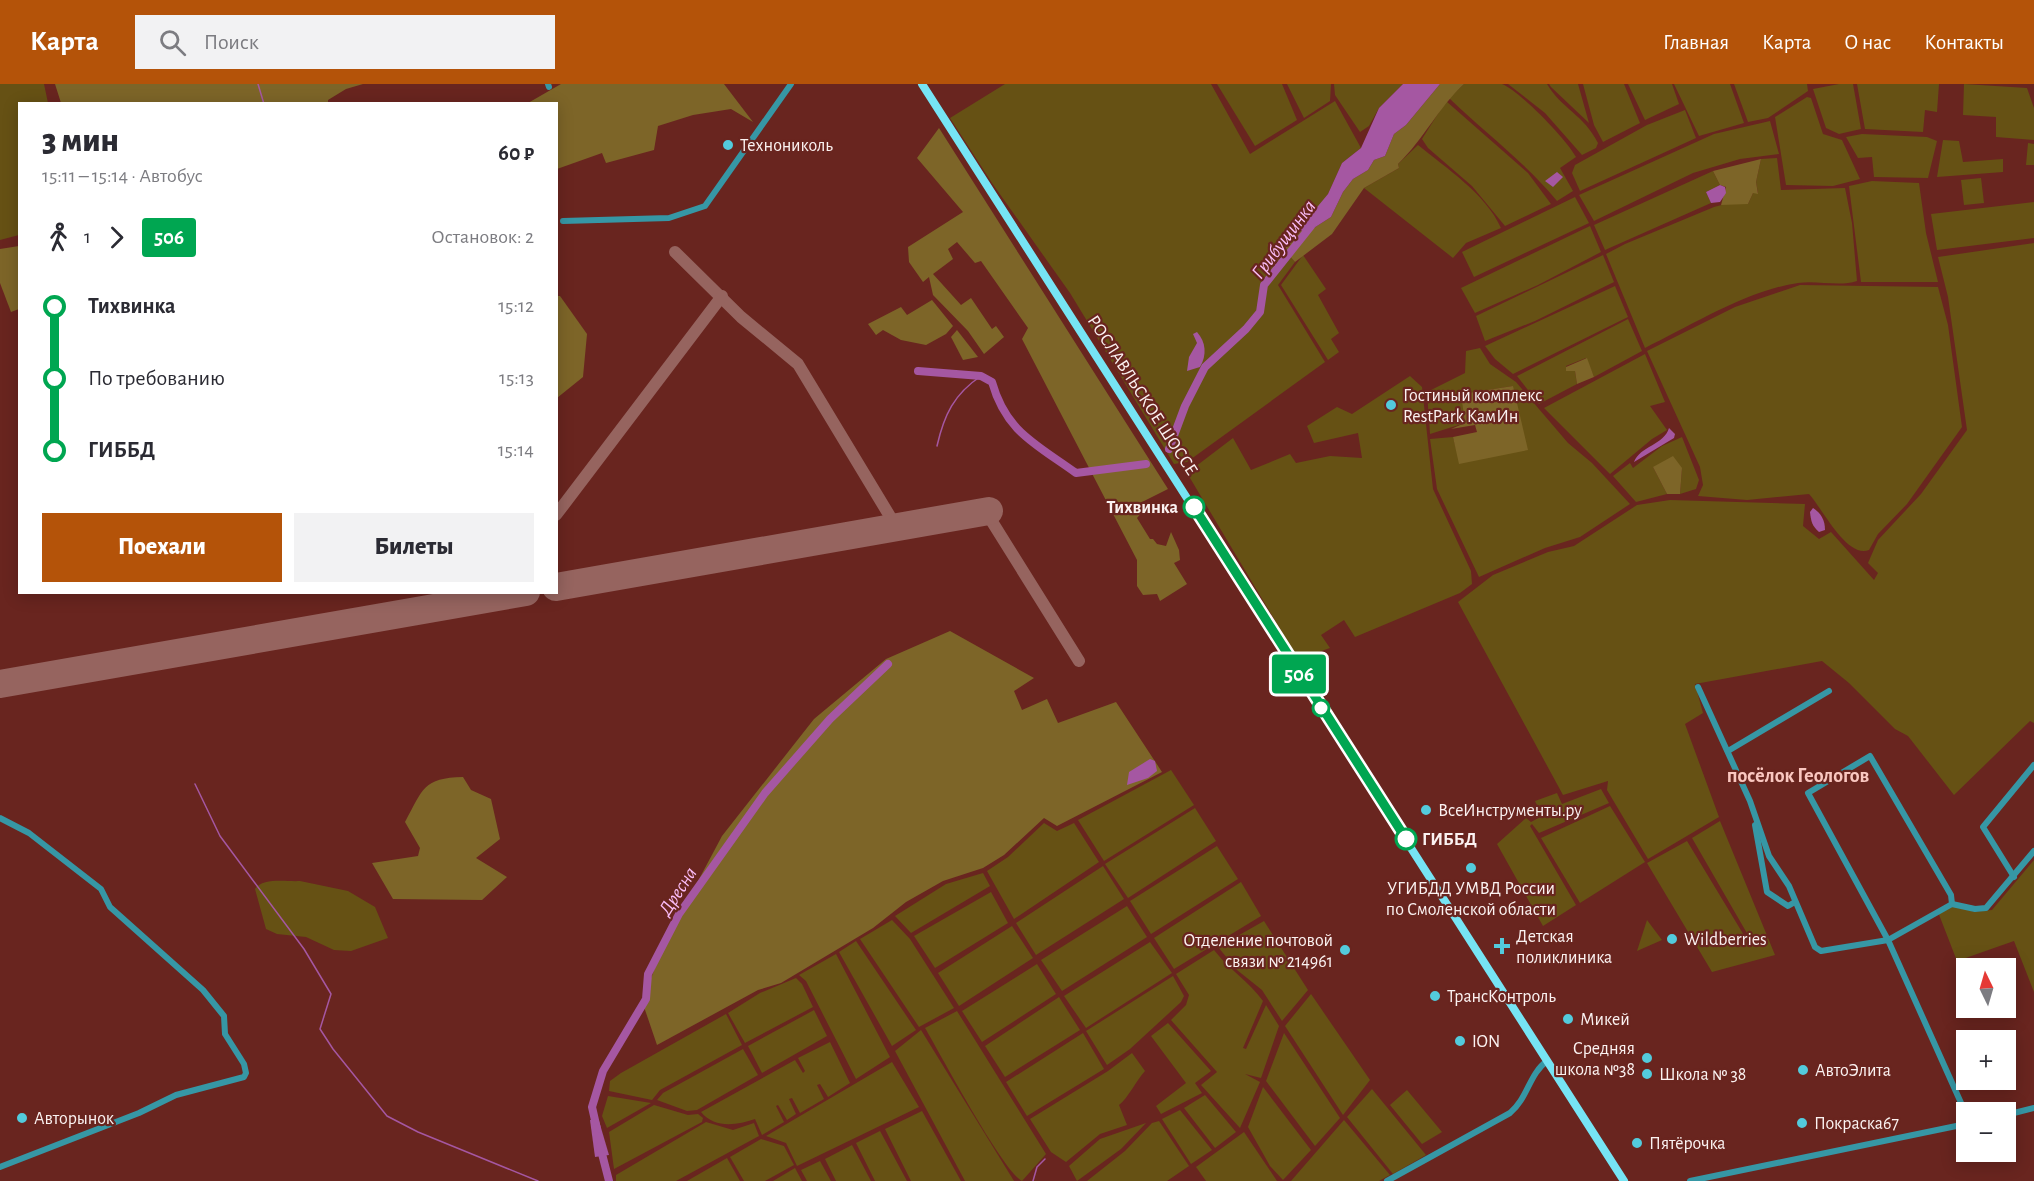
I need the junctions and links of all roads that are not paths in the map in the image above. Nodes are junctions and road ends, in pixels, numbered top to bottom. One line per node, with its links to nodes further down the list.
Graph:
1 (791, 84): 3 (street)
2 (922, 84): 15 (main road, РОСЛАВЛЬСКОЕ ШОССЕ)
3 (563, 220)
4 (1698, 687): 6 (street)
5 (1829, 691): 6 (street)
6 (1728, 750): 8 (street)
7 (2034, 765): 11 (street)
8 (1752, 809): 12 (street); 12 (street)
9 (0, 818): 20 (street)
10 (2034, 851): 11 (street)
11 (2014, 877): 13 (street)
12 (1795, 902): 14 (street)
13 (1952, 904): 14 (street); 14 (street)
14 (1888, 940): 16 (street)
15 (1547, 1060): 21 (street); 22 (main road, РОСЛАВЛЬСКОЕ ШОССЕ)
16 (1961, 1102)
17 (2034, 1108): 18 (street)
18 (2016, 1112)
19 (1956, 1126): 23 (street)
20 (0, 1167)
21 (1387, 1181)
22 (1624, 1181)
23 (1690, 1181)

